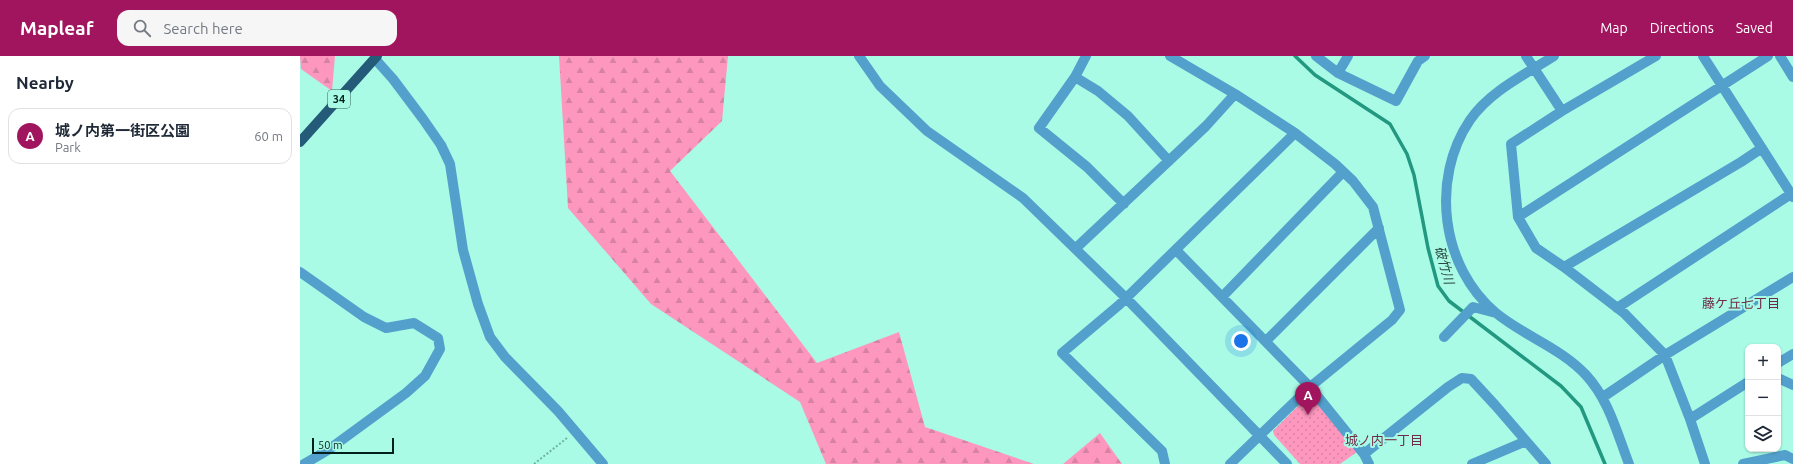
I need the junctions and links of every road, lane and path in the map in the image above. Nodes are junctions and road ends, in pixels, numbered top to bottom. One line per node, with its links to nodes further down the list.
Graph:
1 (859, 56): 30 (street)
2 (1086, 56): 16 (street)
3 (1170, 56): 19 (street)
4 (1316, 56): 15 (street)
5 (1348, 56): 15 (street)
6 (1425, 56): 15 (street)
7 (1526, 56): 14 (street)
8 (1554, 56): 14 (street)
9 (1656, 56): 20 (street)
10 (1703, 56): 18 (street)
11 (1768, 56): 18 (street)
12 (1780, 56): 17 (street)
13 (376, 57): 22 (main road, 34); 50 (street)
14 (1534, 69): 20 (street); 38 (street)
15 (1338, 73)
16 (1075, 77): 24 (street); 27 (street)
17 (1793, 77)
18 (1721, 87): 23 (street); 28 (street)
19 (1235, 94): 21 (street); 24 (street)
20 (1562, 111): 28 (street)
21 (1295, 133): 25 (street); 31 (street)
22 (300, 142)
23 (1762, 148): 26 (street); 32 (street)
24 (1169, 161): 27 (street)
25 (1343, 172): 29 (street); 36 (street)
26 (1792, 195): 37 (street)
27 (1124, 204): 30 (street)
28 (1518, 217): 32 (street)
29 (1380, 228): 40 (street); 47 (street)
30 (1076, 248): 35 (street)
31 (1176, 250): 35 (street); 36 (street)
32 (1564, 266): 37 (street)
33 (300, 272): 55 (street)
34 (1793, 277): 42 (street)
35 (1126, 298): 51 (street); 58 (street)
36 (1222, 298): 40 (street)
37 (1617, 308): 42 (street)
38 (1496, 312): 39 (street); 48 (street)
39 (1444, 337)
40 (1266, 341): 47 (street)
41 (1793, 354): 43 (street)
42 (1665, 355): 48 (street); 49 (street)
43 (1781, 361)
44 (1781, 379): 46 (street)
45 (1745, 384): 49 (street)
46 (1793, 385)
47 (1310, 387): 51 (street); 53 (street)
48 (1603, 397): 64 (street)
49 (1690, 419): 65 (street)
50 (576, 431): 56 (path); 57 (street)
51 (1261, 436): 59 (street); 60 (street)
52 (1526, 441): 53 (street); 62 (street); 63 (street)
53 (1364, 454): 61 (street)
54 (1793, 459): 66 (street)
55 (304, 464)
56 (534, 464)
57 (603, 464)
58 (1165, 464)
59 (1230, 464)
60 (1287, 464)
61 (1369, 464)
62 (1472, 464)
63 (1546, 464)
64 (1629, 464)
65 (1705, 464)
66 (1743, 464)

